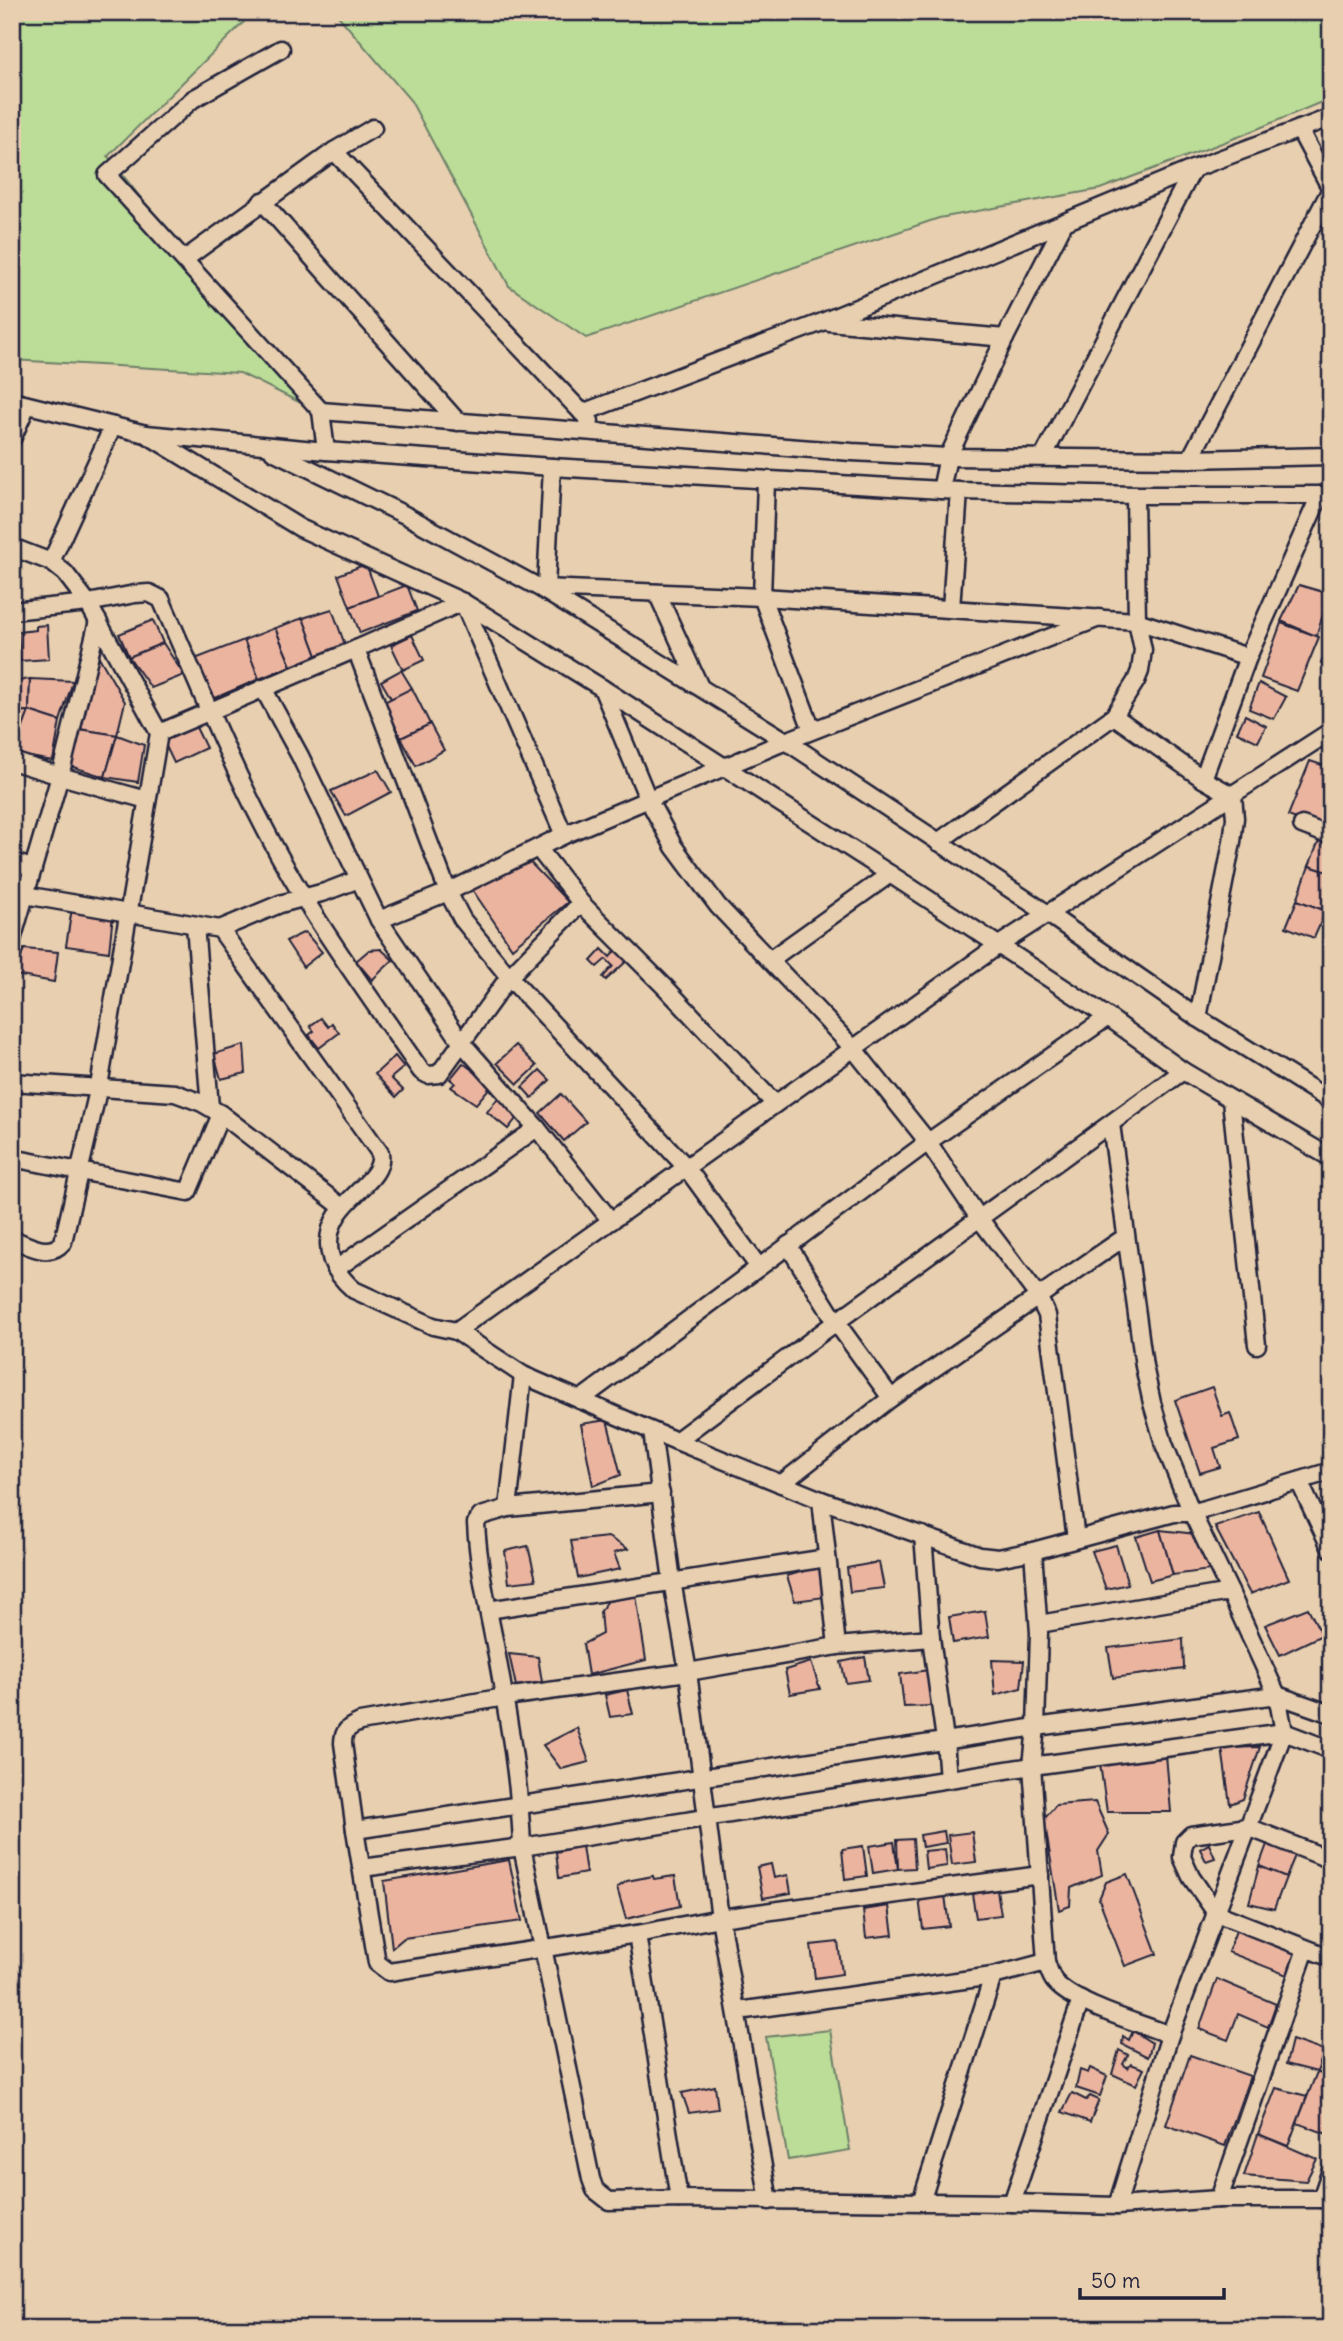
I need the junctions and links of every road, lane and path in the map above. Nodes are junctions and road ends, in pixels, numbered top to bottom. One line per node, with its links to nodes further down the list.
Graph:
1 (281, 49): 10 (street)
2 (1330, 119): 4 (street)
3 (373, 128): 5 (street)
4 (1299, 129): 6 (street); 7 (street)
5 (334, 151): 8 (street); 15 (street)
6 (1193, 169): 9 (street); 25 (street)
7 (1331, 189): 26 (street)
8 (262, 201): 10 (street); 16 (street)
9 (1064, 223): 11 (street); 12 (street)
10 (185, 259): 14 (street)
11 (825, 321): 12 (street); 15 (street)
12 (1004, 338): 24 (street)
13 (20, 403): 17 (street); 20 (street)
14 (321, 411): 16 (street); 22 (street)
15 (582, 413): 18 (street)
16 (458, 422): 18 (street)
17 (113, 426): 19 (street); 34 (street)
18 (601, 432): 24 (street)
19 (146, 434): 21 (street); 38 (street)
20 (12, 439)
21 (261, 445): 22 (street); 35 (street)
22 (326, 451): 27 (street)
23 (1331, 456): 26 (street)
24 (948, 457): 25 (street); 29 (street)
25 (1043, 457): 26 (street)
26 (1190, 459)
27 (552, 467): 28 (street); 35 (street)
28 (766, 481): 29 (street); 37 (street)
29 (941, 490): 30 (street)
30 (959, 491): 31 (street); 40 (street)
31 (1135, 495): 32 (street); 44 (street)
32 (1325, 495): 46 (street)
33 (12, 547): 34 (street)
34 (51, 562): 39 (street)
35 (543, 588): 36 (street); 47 (street)
36 (657, 593): 37 (street); 47 (street)
37 (762, 597): 40 (street); 52 (street)
38 (463, 602): 45 (street); 49 (street); 64 (street)
39 (88, 603): 41 (street); 43 (street); 50 (street)
40 (951, 609): 42 (street)
41 (12, 611)
42 (1100, 618): 44 (street); 52 (street)
43 (98, 621): 54 (street); 58 (street)
44 (1138, 621): 46 (street); 51 (street)
45 (356, 649): 48 (street); 72 (street)
46 (1248, 657): 59 (street)
47 (700, 687): 55 (street)
48 (263, 688): 50 (street); 71 (street)
49 (601, 688): 57 (street); 61 (street)
50 (210, 713): 54 (street); 74 (street)
51 (1114, 716): 59 (street); 66 (street)
52 (812, 730): 55 (street)
53 (1331, 731): 60 (street)
54 (159, 733): 62 (street)
55 (786, 741): 57 (street); 66 (street)
56 (12, 761): 58 (street)
57 (724, 768): 61 (street); 70 (street)
58 (60, 776): 62 (street); 69 (street)
59 (1203, 779): 60 (street)
60 (1233, 796): 77 (street); 86 (street)
61 (648, 799): 64 (street); 83 (street)
62 (148, 800): 76 (street)
63 (1302, 824): 65 (street)
64 (564, 835): 67 (street)
65 (1331, 836)
66 (938, 842): 77 (street)
67 (538, 848): 72 (street); 75 (street)
68 (12, 861): 69 (street)
69 (33, 869): 73 (street)
70 (891, 874): 82 (street); 83 (street)
71 (359, 878): 74 (street); 78 (street)
72 (448, 892): 78 (street); 84 (street)
73 (25, 895): 76 (street); 81 (street)
74 (304, 899): 80 (street); 87 (street)
75 (581, 903): 84 (street); 94 (street)
76 (128, 912): 79 (street); 91 (street)
77 (1048, 914): 82 (street); 86 (street)
78 (379, 920): 87 (street)
79 (195, 925): 80 (street); 95 (street)
80 (220, 929): 103 (street)
81 (12, 940)
82 (999, 945): 85 (street); 88 (street)
83 (771, 959): 88 (street)
84 (509, 977): 87 (street); 101 (street)
85 (1108, 1017): 89 (street); 98 (street)
86 (1198, 1018): 93 (street)
87 (462, 1043): 97 (street)
88 (853, 1048): 94 (street); 98 (street)
89 (1183, 1072): 92 (street); 96 (street)
90 (12, 1082): 91 (street)
91 (99, 1086): 95 (street); 102 (street)
92 (1231, 1100): 100 (street); 114 (street)
93 (1331, 1101)
94 (775, 1104): 101 (street)
95 (216, 1110): 102 (street); 103 (street)
96 (1111, 1124): 104 (street); 106 (street)
97 (537, 1128): 105 (street); 110 (street)
98 (928, 1142): 104 (street); 108 (street)
99 (12, 1158): 102 (street)
100 (1331, 1158)
101 (686, 1167): 105 (street); 109 (street)
102 (79, 1172): 107 (street)
103 (341, 1207): 110 (street)
104 (979, 1218): 111 (street); 112 (street)
105 (611, 1221): 113 (street)
106 (1125, 1237): 111 (street); 126 (street)
107 (12, 1239)
108 (788, 1245): 109 (street); 112 (street)
109 (758, 1266): 117 (street)
110 (336, 1269): 113 (street)
111 (1038, 1296): 116 (street); 128 (street)
112 (836, 1322): 116 (street); 119 (street)
113 (456, 1331): 115 (street)
114 (1256, 1345)
115 (523, 1375): 117 (street); 125 (street)
116 (891, 1398): 122 (street)
117 (580, 1400): 118 (street)
118 (652, 1431): 119 (street); 123 (street)
119 (676, 1441): 122 (street)
120 (1331, 1471): 121 (street)
121 (1299, 1481): 126 (street); 129 (street)
122 (781, 1484): 124 (street)
123 (661, 1493): 125 (street); 132 (street)
124 (821, 1500): 127 (street); 131 (street)
125 (508, 1508): 134 (street)
126 (1192, 1513): 128 (street); 133 (street)
127 (923, 1535): 130 (street); 136 (street)
128 (1076, 1539): 130 (street)
129 (1331, 1549)
130 (1033, 1551): 135 (street)
131 (827, 1558): 132 (street); 137 (street)
132 (671, 1581): 134 (street); 138 (street)
133 (1230, 1592): 135 (street); 139 (street)
134 (488, 1610): 140 (street)
135 (1038, 1624): 142 (street)
136 (932, 1638): 137 (street); 144 (street)
137 (837, 1646): 138 (street)
138 (688, 1672): 140 (street); 147 (street)
139 (1277, 1695): 141 (street); 142 (street); 143 (street)
140 (505, 1697): 149 (street); 152 (street)
141 (1331, 1714)
142 (1036, 1727): 144 (street); 146 (street)
143 (1284, 1732): 145 (street); 146 (street); 151 (street)
144 (945, 1740): 147 (street); 148 (street)
145 (1331, 1750)
146 (1032, 1766): 148 (street); 156 (street)
147 (701, 1777): 149 (street); 150 (street)
148 (948, 1779): 150 (street)
149 (521, 1805): 152 (street); 153 (street)
150 (706, 1818): 153 (street); 158 (street)
151 (1248, 1827): 154 (street); 157 (street); 157 (street)
152 (355, 1830): 155 (street)
153 (522, 1847): 155 (street); 160 (street)
154 (1331, 1860)
155 (362, 1868): 160 (street)
156 (1040, 1875): 158 (street); 163 (street)
157 (1216, 1913): 161 (street); 167 (street)
158 (720, 1918): 159 (street); 166 (street)
159 (637, 1934): 160 (street); 169 (street)
160 (544, 1949): 169 (street)
161 (1306, 1950): 162 (street); 170 (street)
162 (1331, 1958)
163 (1046, 1962): 164 (street); 165 (street)
164 (993, 1976): 166 (street); 173 (street)
165 (1081, 2000): 167 (street); 174 (street)
166 (738, 2011): 172 (street)
167 (1170, 2035): 175 (street)
168 (1331, 2170): 171 (street)
169 (679, 2199): 172 (street)
170 (1219, 2199): 171 (street); 175 (street)
171 (1326, 2199)
172 (769, 2201): 173 (street)
173 (921, 2202): 174 (street)
174 (1012, 2203): 175 (street)
175 (1117, 2206)

